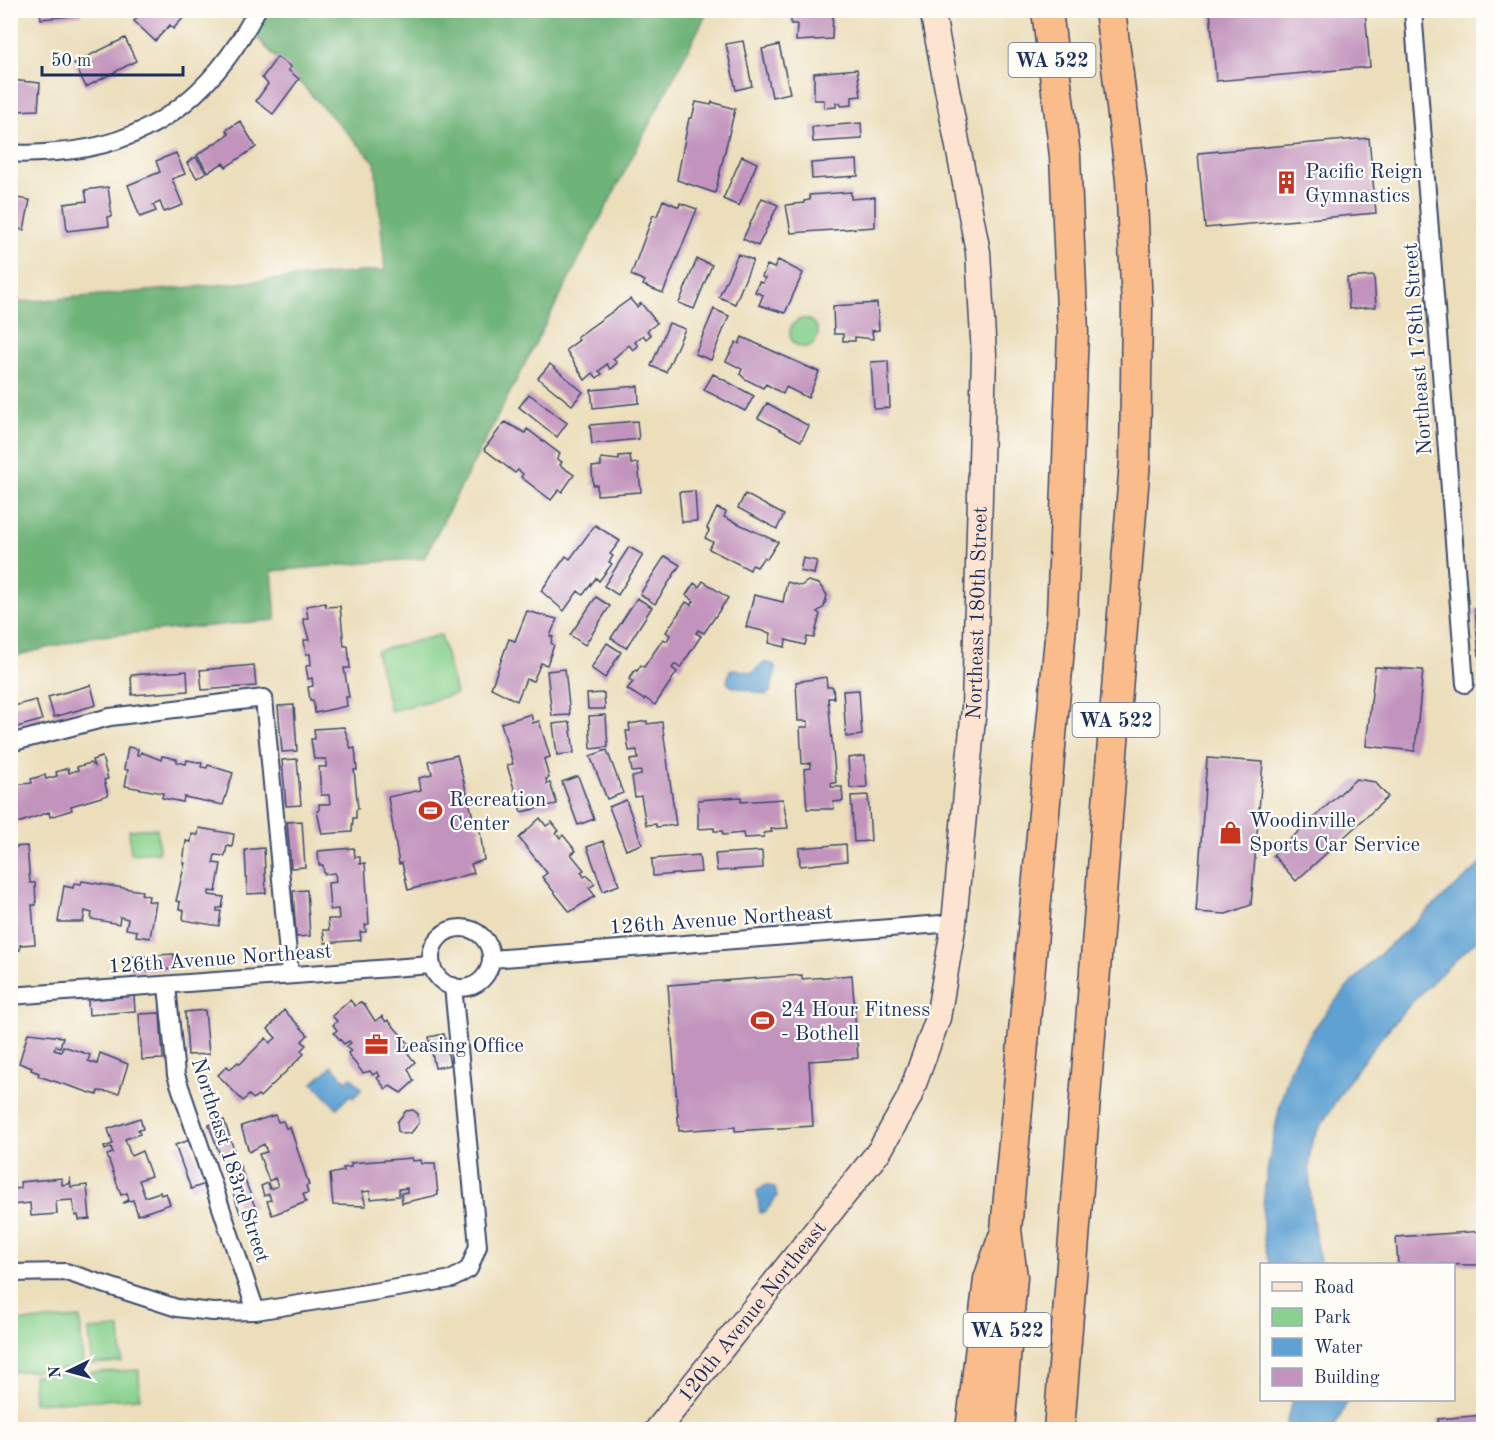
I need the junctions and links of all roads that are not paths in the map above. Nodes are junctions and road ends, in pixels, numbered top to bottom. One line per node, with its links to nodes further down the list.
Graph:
1 (257, 10): 8 (street)
2 (932, 10): 11 (main road, Northeast 180th Street)
3 (1037, 10): 7 (highway)
4 (1047, 10): 7 (highway, WA 522)
5 (1110, 10): 25 (highway, WA 522)
6 (1413, 10): 9 (street, Northeast 178th Street)
7 (1057, 109): 19 (highway, WA 522)
8 (10, 153)
9 (1465, 684)
10 (10, 743): 14 (street)
11 (954, 923): 12 (street, 126th Avenue Northeast); 18 (main road, Northeast 180th Street)
12 (491, 959): 13 (street); 16 (street)
13 (432, 965): 14 (street, 126th Avenue Northeast); 16 (street)
14 (290, 975): 15 (street, 126th Avenue Northeast)
15 (167, 986): 17 (street, 126th Avenue Northeast); 21 (street, Northeast 183rd Street)
16 (453, 986): 21 (street)
17 (10, 996)
18 (847, 1193): 22 (main road, 120th Avenue Northeast)
19 (1005, 1230): 23 (highway); 24 (highway, WA 522)
20 (10, 1273): 21 (street)
21 (255, 1311)
22 (657, 1430)
23 (971, 1430)
24 (999, 1430)
25 (1059, 1430)

